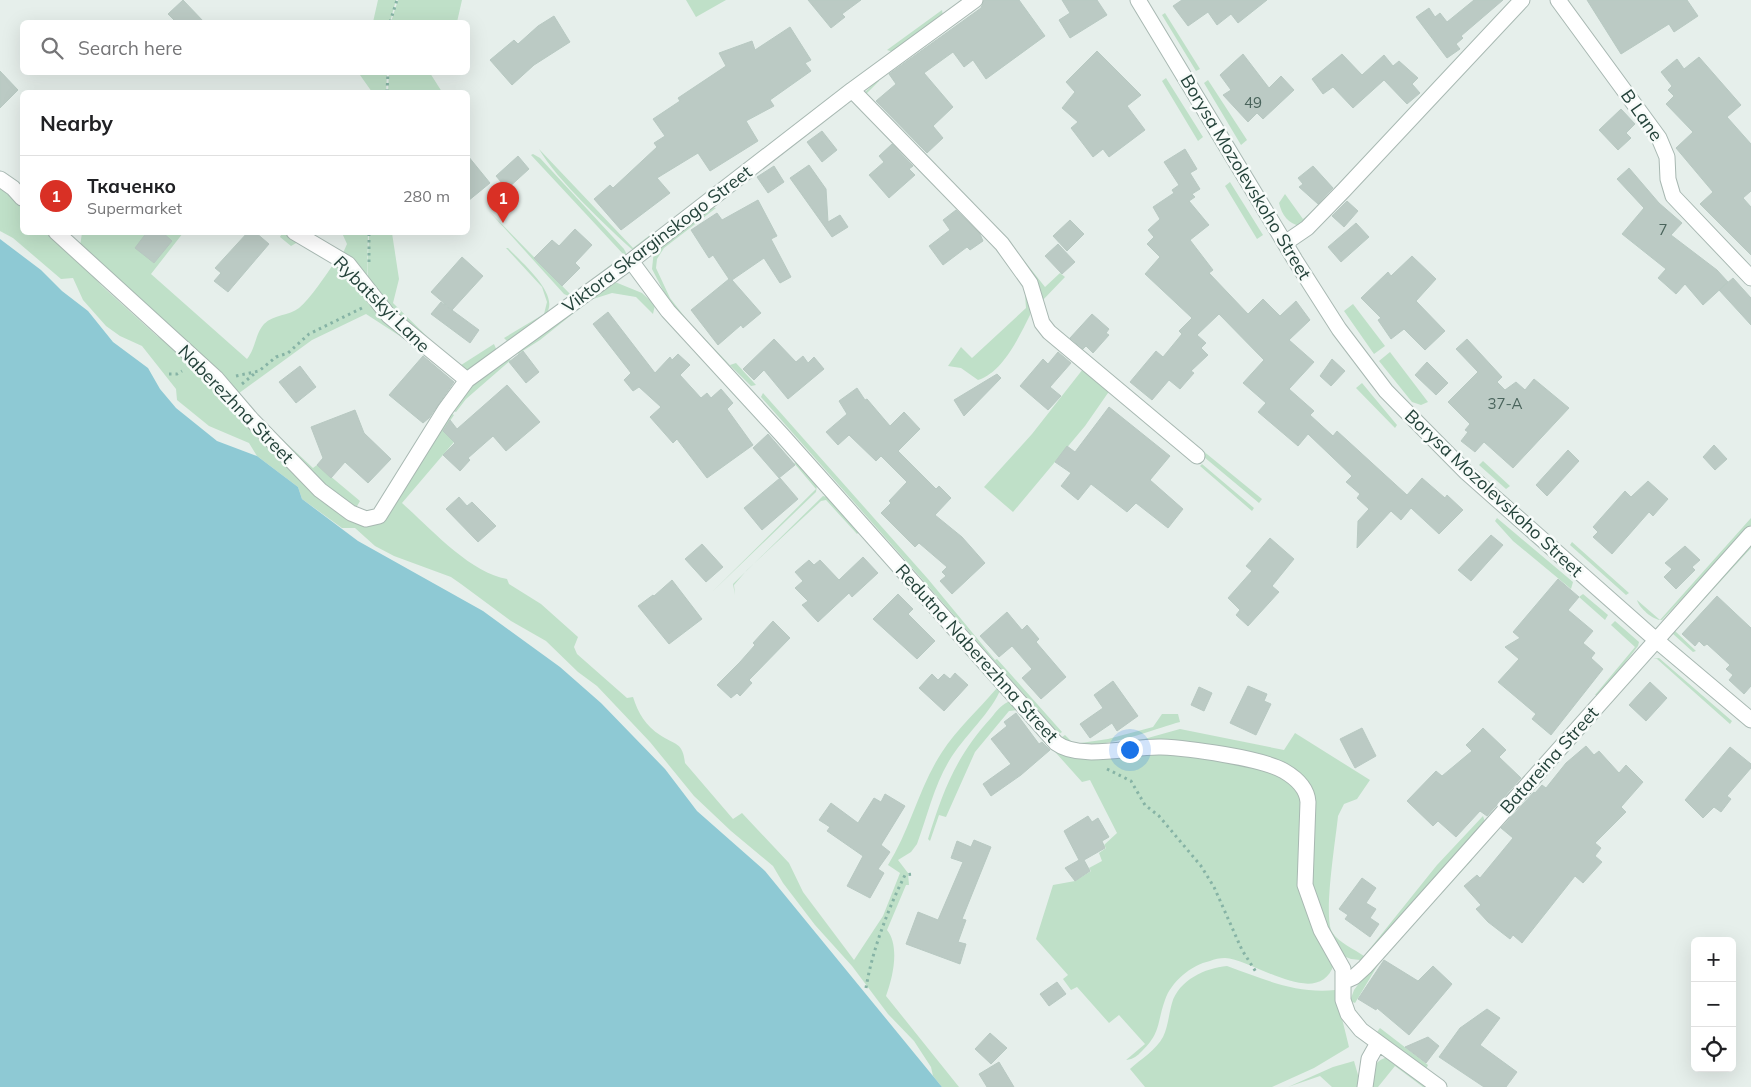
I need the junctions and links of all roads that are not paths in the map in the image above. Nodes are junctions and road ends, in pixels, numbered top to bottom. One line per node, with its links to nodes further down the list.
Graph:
1 (975, 0): 5 (street, Viktora Skarginskogo Street)
2 (1138, 0): 10 (street, Borysa Mozolevskoho Street)
3 (1522, 0): 10 (street)
4 (1558, 0): 12 (street, B Lane)
5 (852, 90): 11 (street, Viktora Skarginskogo Street); 14 (street)
6 (0, 179): 7 (street)
7 (20, 196)
8 (299, 235): 13 (street, Rybatskyi Lane)
9 (66, 236): 15 (street, Naberezhna Street)
10 (1285, 243): 17 (street, Borysa Mozolevskoho Street)
11 (631, 261): 13 (street, Viktora Skarginskogo Street); 19 (street, Redutna Naberezhna Street)
12 (1751, 278)
13 (467, 380): 15 (street, Viktora Skarginskogo Street)
14 (1197, 456)
15 (379, 516)
16 (1751, 534): 17 (street, Batareina Street)
17 (1656, 640): 18 (street, Borysa Mozolevskoho Street); 19 (street, Batareina Street)
18 (1751, 720)
19 (1343, 982): 20 (street, Redutna Naberezhna Street)
20 (1378, 1043): 21 (street); 22 (street, Redutna Naberezhna Street)
21 (1365, 1087)
22 (1439, 1087)

